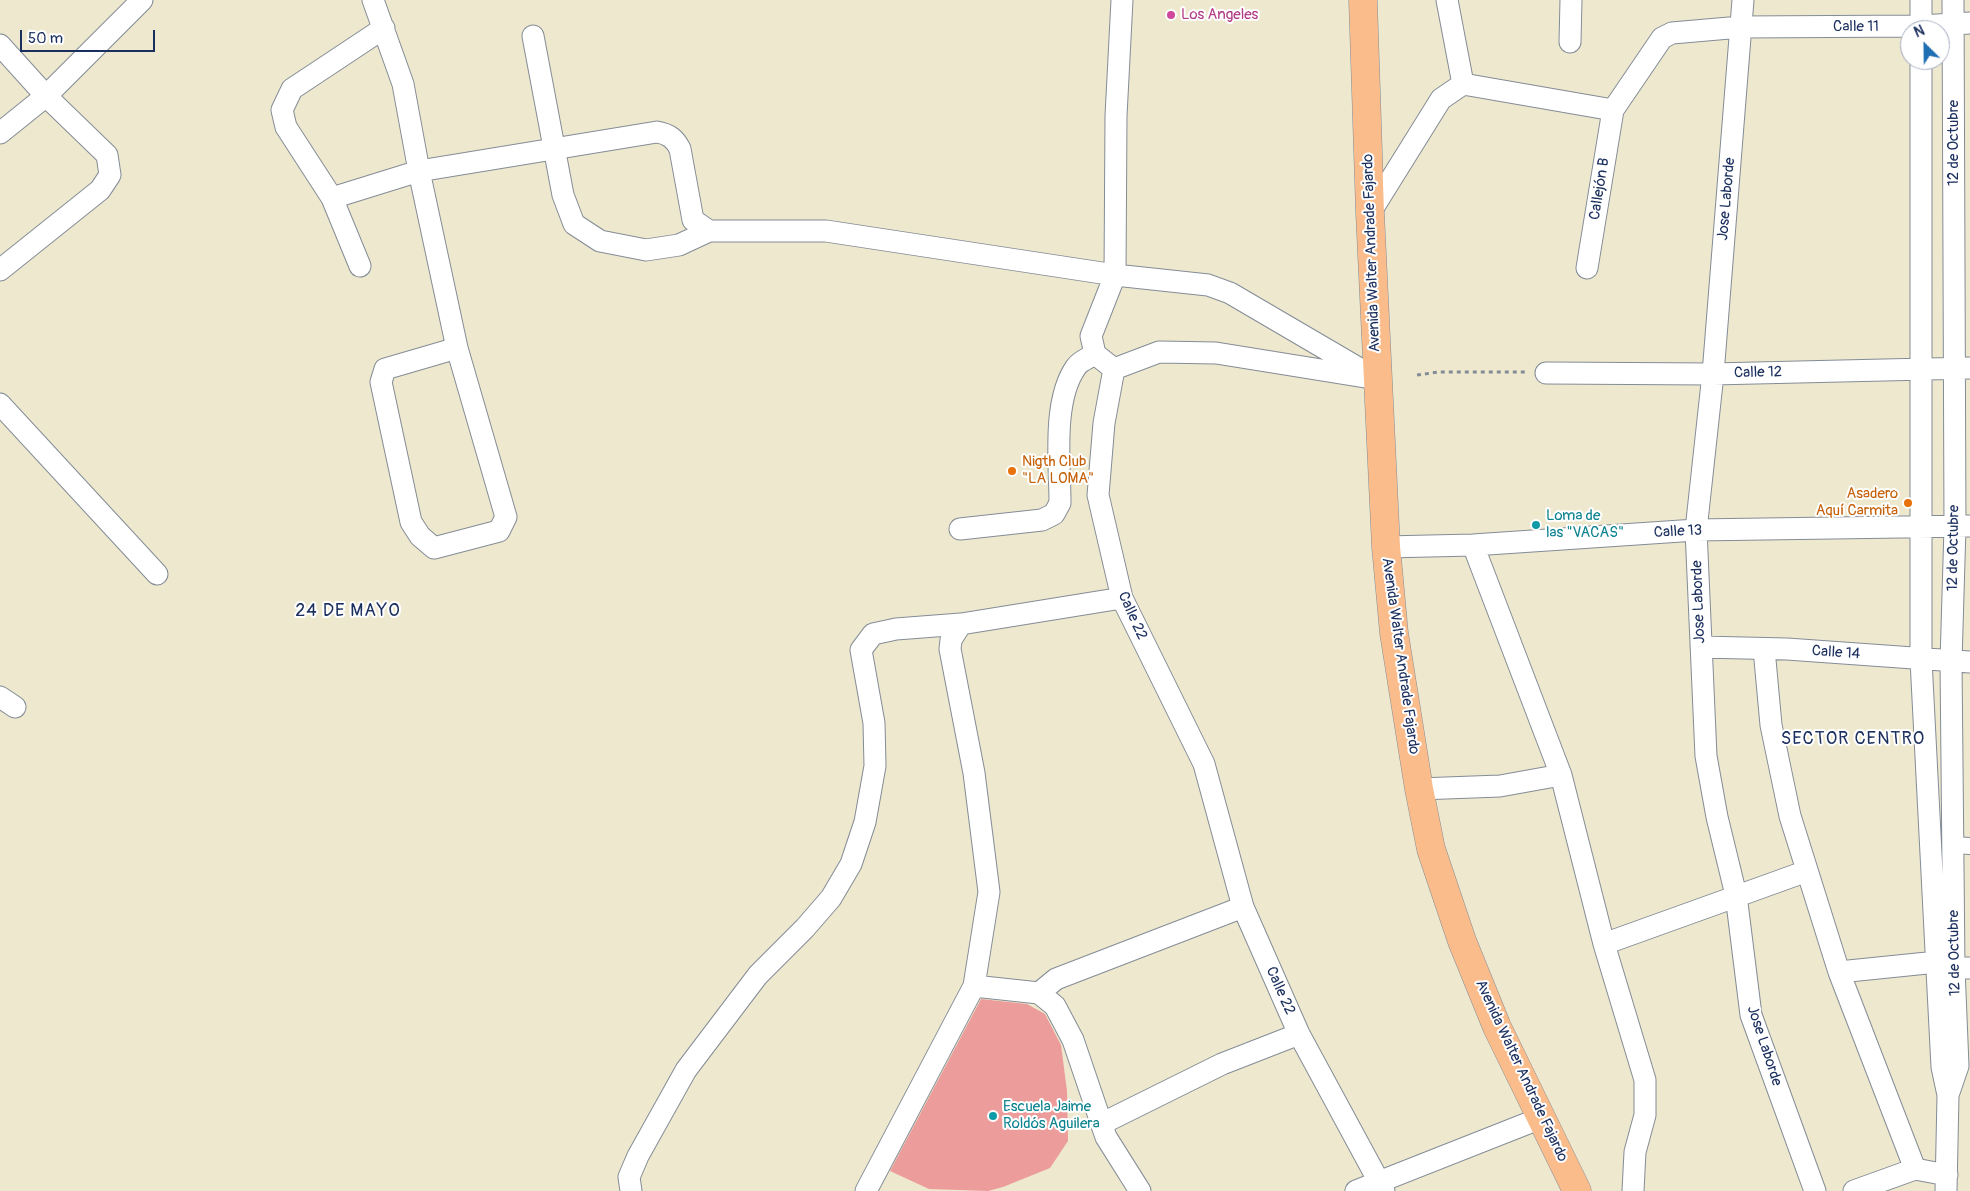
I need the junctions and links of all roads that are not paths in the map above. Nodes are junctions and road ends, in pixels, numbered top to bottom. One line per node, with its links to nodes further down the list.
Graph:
1 (142, 0): 20 (street)
2 (373, 0): 13 (street)
3 (1122, 0): 31 (street)
4 (1363, 0): 26 (main road, Avenida Walter Andrade Fajardo)
5 (1446, 0): 19 (street)
6 (1571, 0): 16 (street)
7 (1743, 0): 12 (street, Jose Laborde)
8 (1921, 0): 10 (street)
9 (1953, 0): 11 (street, 12 de Octubre)
10 (1921, 20)
11 (1962, 24): 35 (street, 12 de Octubre)
12 (1741, 27): 14 (street, Calle 11); 21 (street, Calle 11); 38 (street, Jose Laborde)
13 (384, 28): 24 (street); 25 (street)
14 (1900, 28)
15 (533, 36): 23 (street)
16 (1570, 42)
17 (0, 45): 20 (street)
18 (1921, 70): 34 (street, 12 de Octubre)
19 (1464, 84): 21 (street); 26 (street)
20 (46, 96): 22 (street); 30 (street)
21 (1613, 110): 29 (street, Callejón B)
22 (0, 134)
23 (553, 148): 24 (street); 27 (street); 27 (street)
24 (419, 171): 25 (street); 32 (street)
25 (332, 198): 28 (street)
26 (1370, 213): 39 (main road, Avenida Walter Andrade Fajardo)
27 (709, 230): 31 (street)
28 (360, 266)
29 (1587, 268)
30 (0, 270)
31 (1115, 275): 33 (street); 39 (street)
32 (457, 348): 32 (street)
33 (1095, 354): 36 (street); 43 (street)
34 (1922, 368): 35 (street, Calle 12); 38 (street, Calle 12); 42 (street, 12 de Octubre)
35 (1963, 368): 41 (street, 12 de Octubre)
36 (1114, 370): 39 (street); 48 (street, Calle 22)
37 (1546, 372): 38 (street, Calle 12)
38 (1713, 374): 44 (street, Jose Laborde)
39 (1377, 379): 46 (main road, Avenida Walter Andrade Fajardo)
40 (1, 406): 47 (street)
41 (1962, 526): 42 (street, Calle 13); 53 (street, 12 de Octubre)
42 (1921, 528): 44 (street, Calle 13); 52 (street, 12 de Octubre)
43 (960, 529)
44 (1696, 530): 45 (street, Calle 13); 50 (street, Jose Laborde)
45 (1473, 545): 46 (street, Calle 13); 54 (street)
46 (1386, 547): 55 (main road, Avenida Walter Andrade Fajardo)
47 (157, 574)
48 (1122, 598): 49 (street); 59 (street, Calle 22)
49 (961, 624): 63 (street); 71 (street)
50 (1701, 648): 51 (street, Calle 14); 58 (street, Jose Laborde)
51 (1764, 649): 52 (street, Calle 14); 57 (street)
52 (1921, 660): 53 (street, Calle 14); 61 (street, 12 de Octubre)
53 (1961, 662): 56 (street, 12 de Octubre)
54 (1561, 775): 55 (street); 60 (street)
55 (1418, 789): 66 (main road, Avenida Walter Andrade Fajardo)
56 (1962, 846): 61 (street, 12 de Octubre)
57 (1808, 871): 58 (street); 62 (street)
58 (1736, 895): 60 (street); 77 (street, Jose Laborde)
59 (1243, 907): 64 (street); 65 (street, Calle 22)
60 (1604, 944): 76 (street)
61 (1954, 966): 62 (street); 69 (street, 12 de Octubre)
62 (1839, 972): 68 (street)
63 (974, 986): 64 (street); 72 (street)
64 (1039, 993): 67 (street)
65 (1300, 1034): 67 (street); 70 (street, Calle 22)
66 (1541, 1118): 70 (street); 75 (main road, Avenida Walter Andrade Fajardo)
67 (1101, 1124): 73 (street)
68 (1915, 1169): 69 (street); 78 (street)
69 (1947, 1183)
70 (1381, 1186): 74 (street)
71 (631, 1191)
72 (866, 1191)
73 (1140, 1191)
74 (1356, 1191)
75 (1577, 1191)
76 (1633, 1191)
77 (1814, 1191)
78 (1854, 1191)

